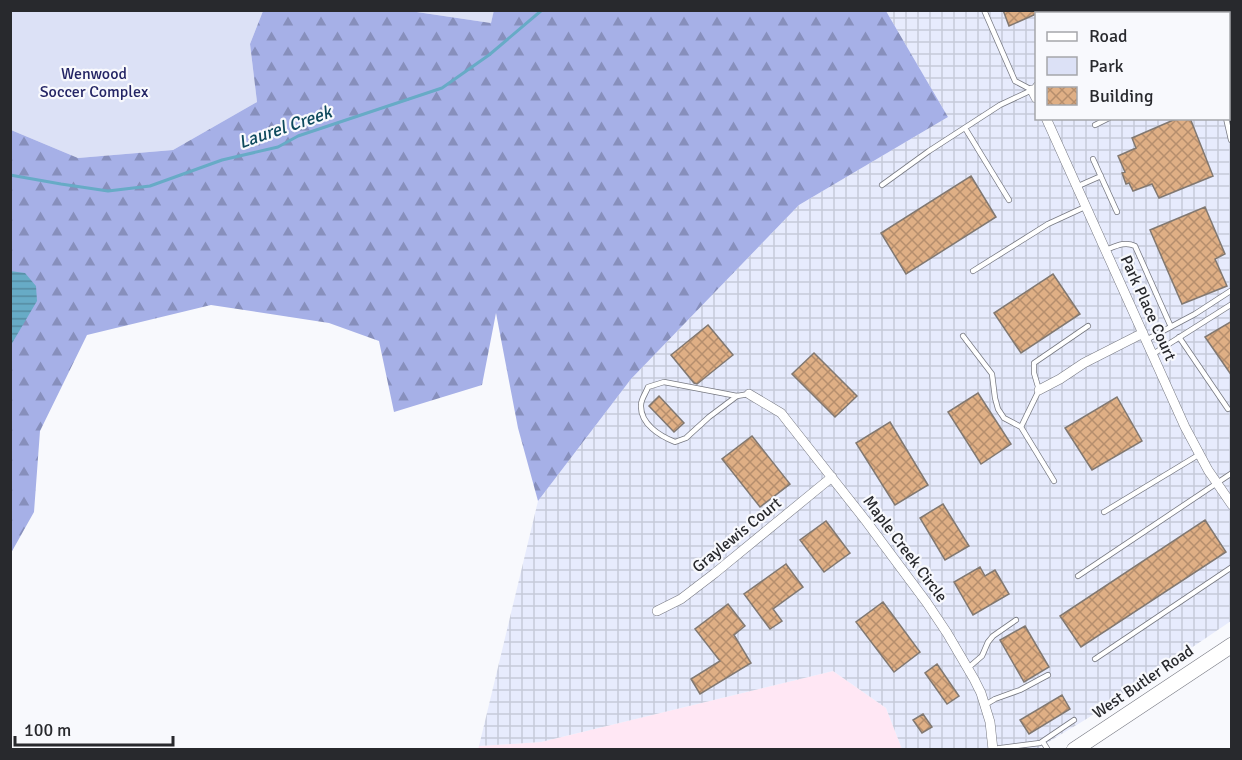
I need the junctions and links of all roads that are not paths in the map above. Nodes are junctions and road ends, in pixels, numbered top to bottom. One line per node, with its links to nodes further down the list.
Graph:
1 (984, 10): 2 (lane)
2 (1035, 91): 7 (lane)
3 (1047, 120): 12 (street, Park Place Court)
4 (1105, 120): 6 (lane)
5 (1226, 120): 8 (lane)
6 (1095, 125)
7 (965, 128): 11 (lane); 13 (lane)
8 (1231, 140)
9 (1093, 159): 10 (lane)
10 (1101, 176): 12 (lane); 15 (lane)
11 (882, 185)
12 (1076, 187): 14 (street, Park Place Court)
13 (1010, 200)
14 (1086, 207): 16 (street, Park Place Court); 17 (lane)
15 (1116, 212)
16 (1106, 250): 21 (lane); 23 (street, Park Place Court)
17 (973, 271)
18 (1232, 290): 21 (lane)
19 (1232, 304): 24 (lane)
20 (1088, 326): 26 (lane)
21 (1171, 327): 23 (lane)
22 (963, 336): 30 (lane)
23 (1145, 336): 25 (street, Park Place Court); 26 (street)
24 (1179, 337): 25 (lane); 29 (lane)
25 (1153, 354): 31 (street, Park Place Court)
26 (1039, 390): 30 (lane)
27 (749, 394): 28 (lane); 33 (street, Maple Creek Circle)
28 (737, 396): 28 (lane)
29 (1228, 409)
30 (1021, 427): 34 (lane)
31 (1200, 454): 35 (street, Park Place Court); 37 (lane)
32 (1232, 473): 35 (lane)
33 (832, 477): 40 (street, Graylewis Court); 44 (street, Maple Creek Circle)
34 (1054, 481)
35 (1216, 482): 36 (street, Park Place Court); 39 (lane)
36 (1232, 505)
37 (1104, 512)
38 (1232, 567): 43 (lane)
39 (1078, 576)
40 (657, 611)
41 (1016, 620): 44 (lane)
42 (1232, 645): 51 (main road, West Butler Road)
43 (1095, 659)
44 (968, 668): 46 (street, Maple Creek Circle)
45 (1048, 675): 46 (lane)
46 (985, 705): 49 (street, Maple Creek Circle)
47 (1074, 720): 48 (lane)
48 (1043, 742): 49 (lane); 50 (lane)
49 (993, 749)
50 (1048, 750)
51 (1074, 750)

